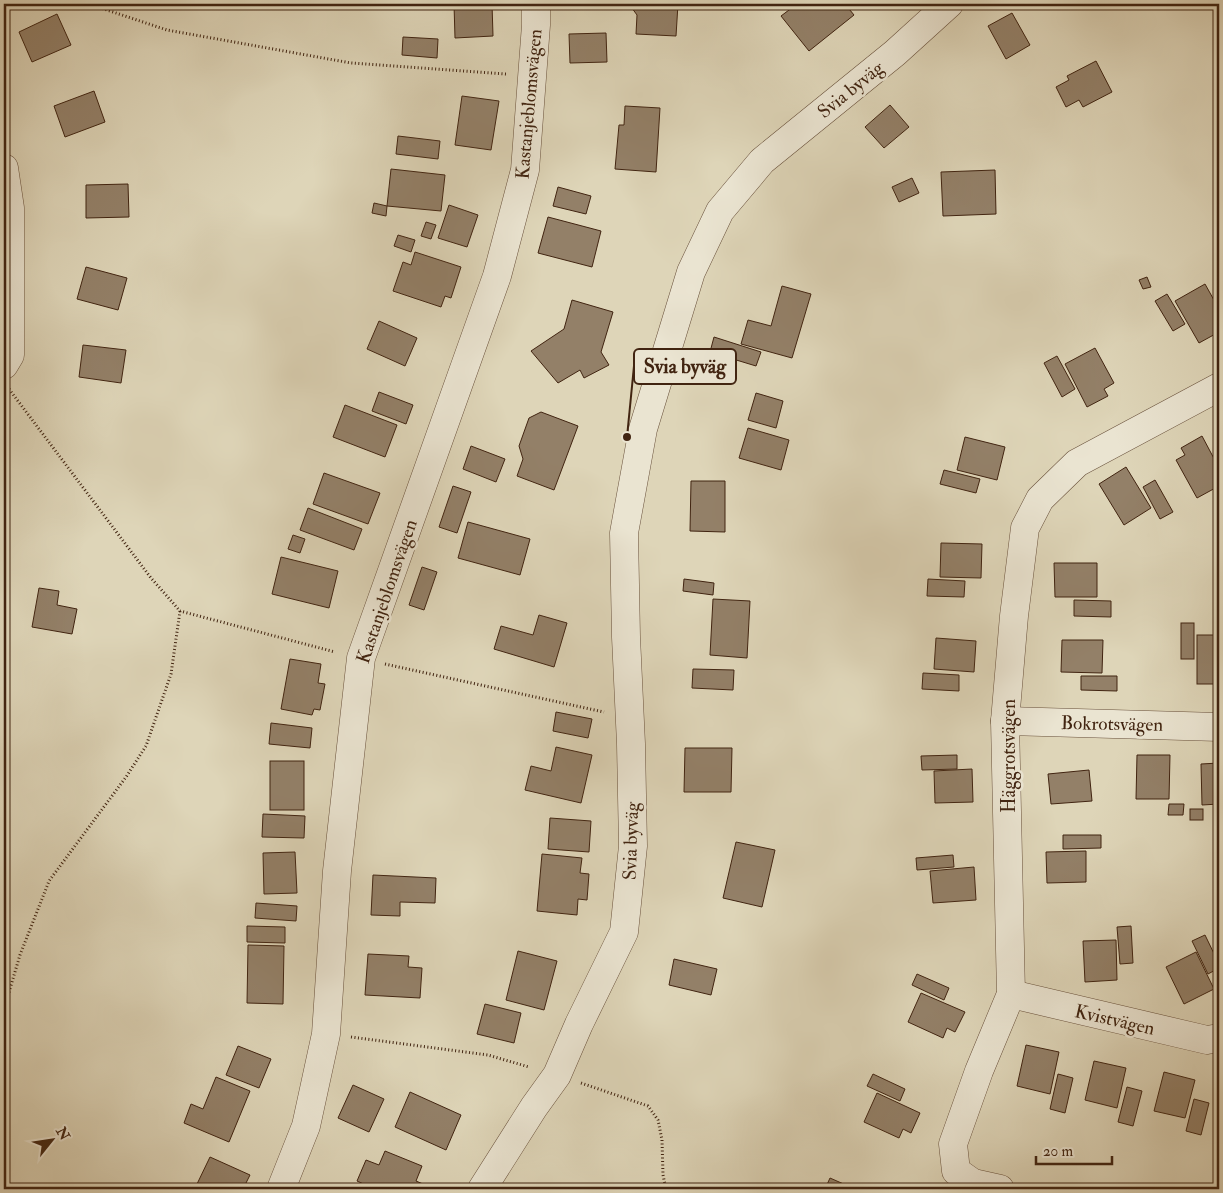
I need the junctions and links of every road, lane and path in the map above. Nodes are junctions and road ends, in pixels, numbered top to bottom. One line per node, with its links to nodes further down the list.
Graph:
1 (89, 4): 4 (path)
2 (536, 4): 4 (street, Kastanjeblomsvägen)
3 (949, 4): 11 (street, Svia byväg)
4 (532, 75): 10 (street, Kastanjeblomsvägen)
5 (4, 168): 6 (street)
6 (4, 365)
7 (4, 383): 9 (path)
8 (1219, 387): 12 (street, Häggrotsvägen)
9 (180, 611): 10 (path); 15 (path)
10 (361, 658): 11 (path); 16 (street, Kastanjeblomsvägen)
11 (630, 718): 18 (street, Svia byväg)
12 (1005, 721): 13 (street, Bokrotsvägen); 14 (street, Häggrotsvägen)
13 (1219, 727)
14 (1011, 994): 17 (street, Kvistvägen); 22 (street, Häggrotsvägen)
15 (4, 1010)
16 (326, 1034): 18 (path); 19 (street, Kastanjeblomsvägen)
17 (1219, 1038)
18 (557, 1075): 20 (street, Svia byväg); 21 (path)
19 (281, 1189)
20 (482, 1189)
21 (666, 1189)
22 (1000, 1189)

